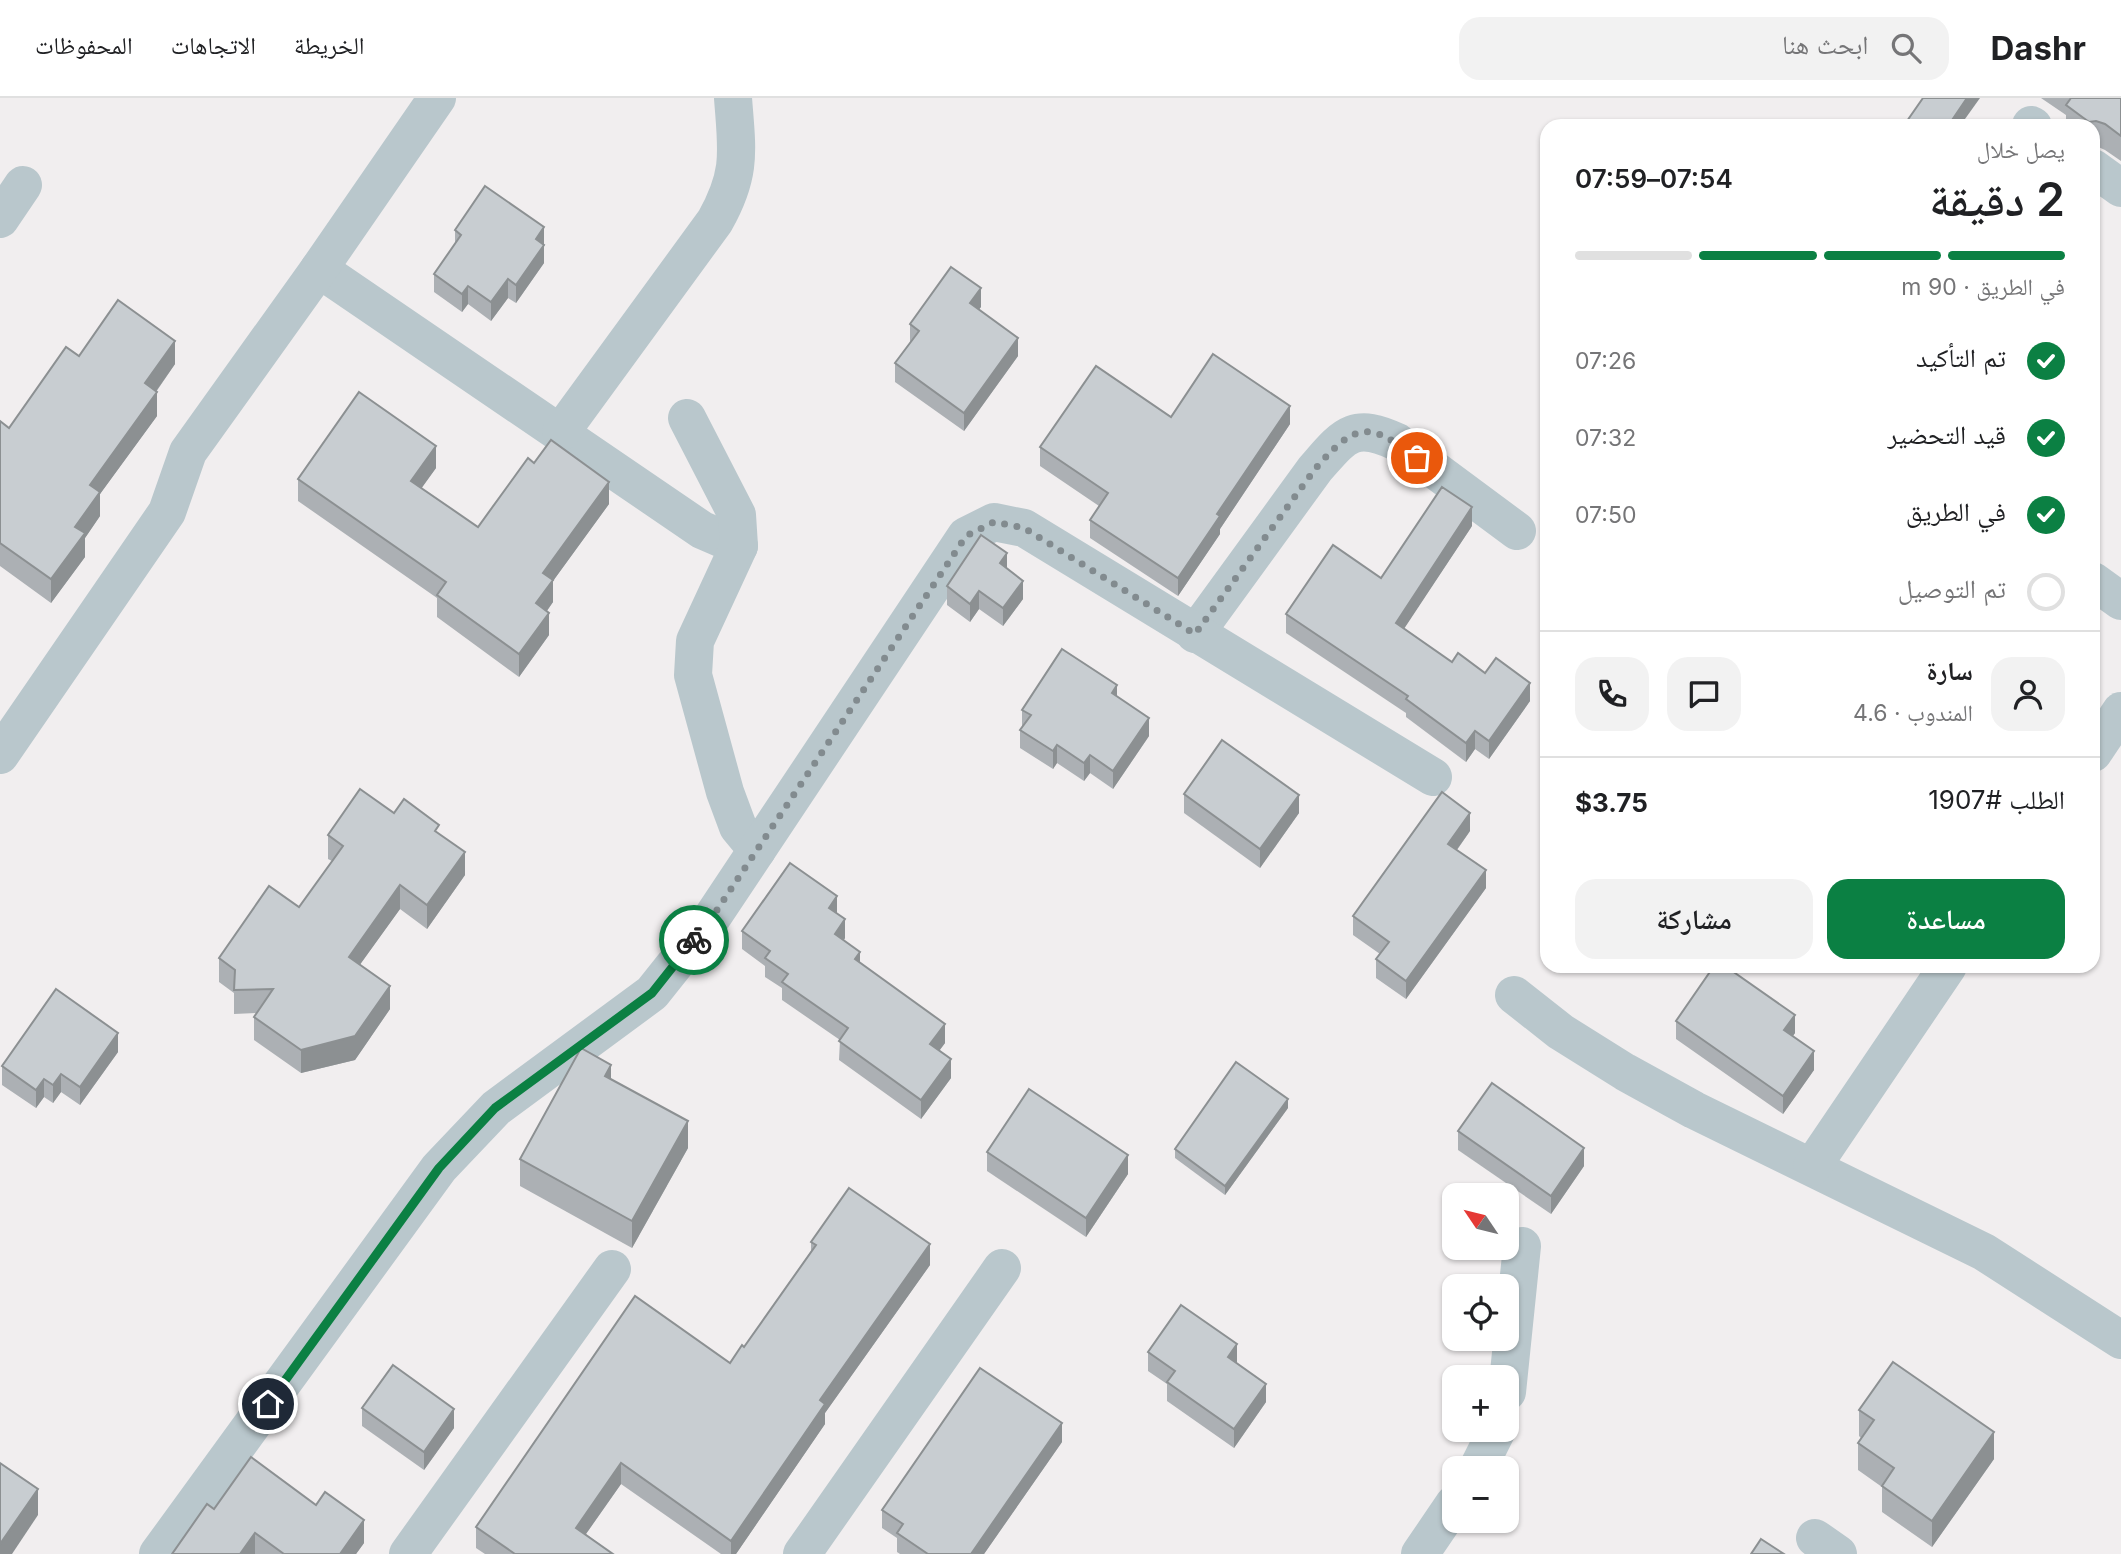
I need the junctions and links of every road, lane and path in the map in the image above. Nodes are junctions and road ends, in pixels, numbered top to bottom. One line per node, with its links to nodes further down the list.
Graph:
1 (437, 98): 7 (street)
2 (733, 98): 9 (street)
3 (2100, 173): 5 (street)
4 (23, 185): 6 (street)
5 (2121, 188)
6 (0, 219)
7 (319, 269): 9 (street); 17 (street)
8 (687, 418): 11 (street)
9 (561, 432): 11 (street)
10 (1517, 531): 14 (street)
11 (739, 547): 19 (street)
12 (2100, 586): 13 (street)
13 (2121, 601)
14 (1195, 634): 18 (street); 19 (street)
15 (2121, 711): 16 (street)
16 (2100, 742)
17 (0, 755)
18 (1433, 777)
19 (757, 850): 29 (street)
20 (1943, 973): 22 (street)
21 (1514, 995): 22 (street)
22 (1812, 1167): 26 (street)
23 (1522, 1246): 27 (street)
24 (1002, 1268): 31 (street)
25 (612, 1269): 30 (street)
26 (2121, 1340)
27 (1510, 1365)
28 (1442, 1522): 32 (street)
29 (158, 1554)
30 (408, 1554)
31 (802, 1554)
32 (1420, 1554)

